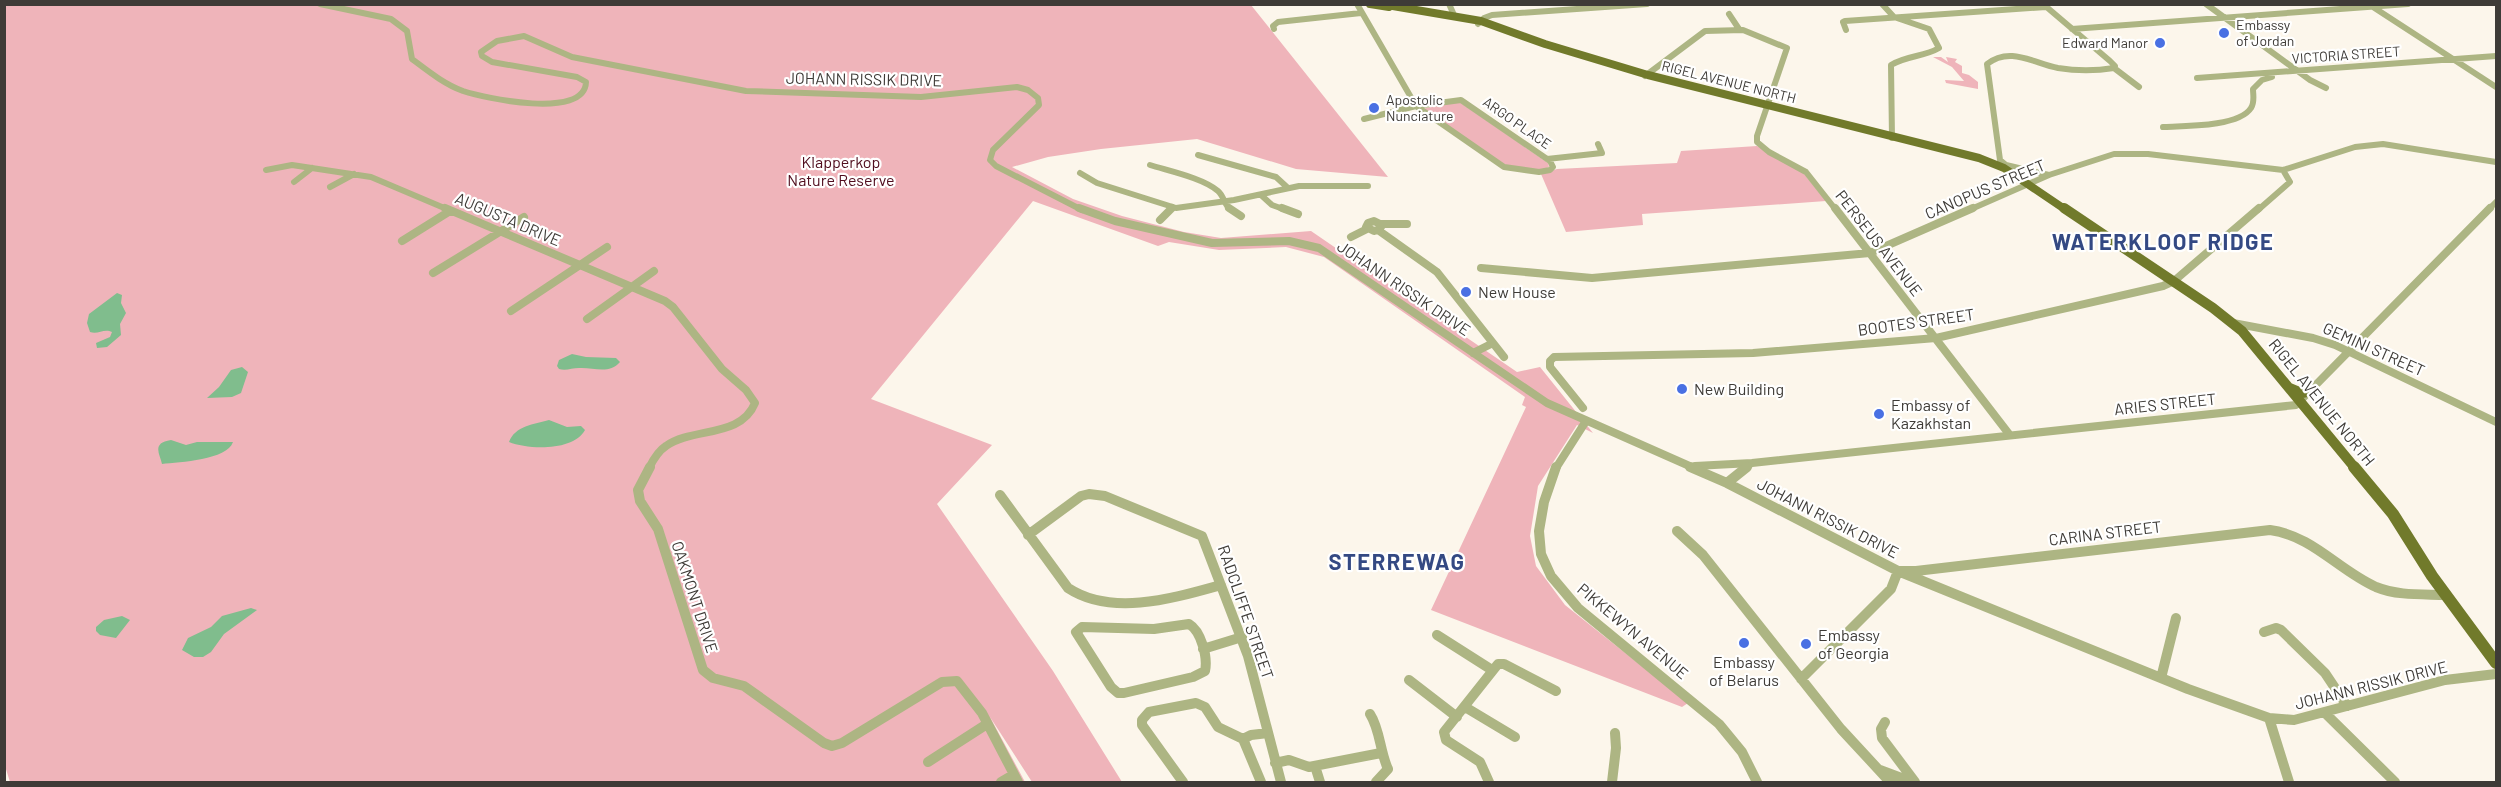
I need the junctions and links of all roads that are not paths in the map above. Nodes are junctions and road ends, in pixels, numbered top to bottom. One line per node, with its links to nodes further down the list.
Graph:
1 (320, 4): 62 (street, JOHANN RISSIK DRIVE)
2 (1357, 4): 12 (street)
3 (1370, 4): 15 (main road, RIGEL AVENUE NORTH)
4 (1382, 4): 15 (main road, RIGEL AVENUE NORTH)
5 (1449, 4): 15 (street)
6 (1647, 4): 18 (street)
7 (1882, 4): 16 (street)
8 (2206, 4): 17 (street)
9 (2408, 4): 11 (street)
10 (2044, 6): 14 (street); 22 (street)
11 (2371, 6): 17 (street); 25 (street)
12 (1361, 13): 19 (street); 34 (street)
13 (1729, 14): 20 (street)
14 (1936, 14): 16 (street); 21 (street)
15 (1450, 16): 18 (main road, RIGEL AVENUE NORTH); 18 (main road, RIGEL AVENUE NORTH)
16 (1894, 17): 21 (street); 23 (street)
17 (2225, 18): 22 (street); 27 (street)
18 (1479, 22): 28 (main road, RIGEL AVENUE NORTH)
19 (1274, 29)
20 (1739, 29): 28 (street); 33 (street)
21 (1929, 29): 37 (street)
22 (2072, 29): 26 (street)
23 (1846, 30)
24 (2496, 56): 25 (street, VICTORIA STREET)
25 (2454, 59): 27 (street, VICTORIA STREET); 31 (street)
26 (2114, 68): 30 (street); 48 (street)
27 (2298, 71): 29 (street, VICTORIA STREET); 32 (street); 36 (street)
28 (1646, 75): 33 (main road, RIGEL AVENUE NORTH)
29 (2197, 78)
30 (2139, 87)
31 (2496, 87)
32 (2326, 88)
33 (1767, 106): 37 (main road, RIGEL AVENUE NORTH); 69 (street, PERSEUS AVENUE)
34 (1417, 108): 35 (street); 40 (street, ARGO PLACE); 40 (street, ARGO PLACE)
35 (1364, 119)
36 (2163, 128)
37 (1893, 137): 51 (main road, RIGEL AVENUE NORTH)
38 (1598, 144): 40 (street)
39 (1198, 155): 53 (street)
40 (1547, 159)
41 (2496, 162): 45 (street, CANOPUS STREET)
42 (1150, 165): 55 (street)
43 (312, 168): 44 (street, AUGUSTA DRIVE); 47 (street, AUGUSTA DRIVE); 49 (street)
44 (266, 170)
45 (2283, 170): 48 (street, CANOPUS STREET); 74 (street, BOOTES STREET)
46 (1080, 173): 57 (street)
47 (354, 174): 52 (street); 58 (street, AUGUSTA DRIVE)
48 (2049, 176): 51 (street, CANOPUS STREET)
49 (294, 182)
50 (1368, 186): 53 (street)
51 (2029, 186): 69 (street, CANOPUS STREET); 74 (main road, RIGEL AVENUE NORTH)
52 (330, 187)
53 (1288, 188): 54 (street)
54 (1261, 195): 55 (street); 59 (street)
55 (1224, 202): 57 (street); 60 (street)
56 (2496, 202): 81 (street)
57 (1172, 208): 62 (street)
58 (450, 211): 65 (street, AUGUSTA DRIVE); 67 (street)
59 (1298, 214)
60 (1240, 216)
61 (524, 217): 65 (street)
62 (1156, 224): 82 (street, JOHANN RISSIK DRIVE)
63 (1407, 224): 64 (street)
64 (1379, 227): 66 (street); 80 (street)
65 (499, 231): 70 (street, AUGUSTA DRIVE); 73 (street)
66 (1351, 237)
67 (402, 241)
68 (607, 247): 70 (street)
69 (1870, 253): 71 (street, CANOPUS STREET); 79 (street, PERSEUS AVENUE)
70 (578, 265): 75 (street, AUGUSTA DRIVE); 76 (street)
71 (1481, 268)
72 (654, 271): 75 (street)
73 (432, 273)
74 (2174, 281): 78 (main road, RIGEL AVENUE NORTH); 79 (street, BOOTES STREET)
75 (631, 286): 77 (street); 83 (street, AUGUSTA DRIVE)
76 (511, 311)
77 (587, 319)
78 (2233, 323): 81 (street, GEMINI STREET); 85 (main road, RIGEL AVENUE NORTH)
79 (1936, 338): 88 (street, BOOTES STREET); 91 (street, PERSEUS AVENUE)
80 (1493, 343): 82 (street); 84 (street)
81 (2349, 352): 86 (street); 90 (street, GEMINI STREET)
82 (1473, 353): 89 (street, JOHANN RISSIK DRIVE)
83 (713, 356): 120 (street, OAKMONT DRIVE)
84 (1504, 357)
85 (2287, 386): 86 (main road); 87 (main road, RIGEL AVENUE NORTH)
86 (2312, 391): 87 (street)
87 (2301, 403): 91 (street, ARIES STREET); 100 (main road, RIGEL AVENUE NORTH)
88 (1583, 408)
89 (1586, 421): 93 (street, JOHANN RISSIK DRIVE); 139 (street, PIKKEWYN AVENUE)
90 (2496, 422)
91 (2010, 434): 92 (street, ARIES STREET)
92 (1752, 463): 93 (street, ARIES STREET); 94 (street)
93 (1686, 464): 94 (street, JOHANN RISSIK DRIVE)
94 (1728, 483): 98 (street, JOHANN RISSIK DRIVE)
95 (1000, 495): 97 (street)
96 (1677, 531): 110 (street)
97 (1028, 535): 99 (street); 99 (street, RADCLIFFE STREET)
98 (1898, 571): 100 (street, CARINA STREET); 109 (street, JOHANN RISSIK DRIVE); 110 (street)
99 (1221, 585): 104 (street, RADCLIFFE STREET)
100 (2446, 595): 106 (main road, RIGEL AVENUE NORTH)
101 (2176, 618): 109 (street)
102 (2264, 632): 113 (street)
103 (1437, 635): 107 (street)
104 (1242, 638): 105 (street); 121 (street, RADCLIFFE STREET)
105 (1203, 649): 105 (street)
106 (2496, 663)
107 (1492, 670): 112 (street); 114 (street)
108 (2496, 674): 113 (street, JOHANN RISSIK DRIVE)
109 (2161, 678): 118 (street, JOHANN RISSIK DRIVE)
110 (1801, 679): 129 (street)
111 (1409, 680): 117 (street)
112 (1556, 691)
113 (2347, 706): 115 (street, JOHANN RISSIK DRIVE)
114 (1465, 707): 117 (street); 123 (street)
115 (2325, 713): 118 (street, JOHANN RISSIK DRIVE); 143 (street)
116 (1370, 714): 125 (street)
117 (1457, 717): 137 (street)
118 (2269, 718): 142 (street)
119 (1885, 722): 141 (street)
120 (987, 724): 126 (street); 130 (street, OAKMONT DRIVE)
121 (1268, 733): 124 (street); 127 (street, RADCLIFFE STREET)
122 (1615, 733): 138 (street)
123 (1515, 737)
124 (1243, 739): 132 (street); 133 (street)
125 (1381, 753): 128 (street); 136 (street)
126 (928, 762)
127 (1275, 763): 128 (street); 134 (street, RADCLIFFE STREET)
128 (1315, 766): 135 (street)
129 (1876, 769): 140 (street); 141 (street)
130 (1016, 779): 131 (street)
131 (1001, 783)
132 (1183, 783)
133 (1261, 783)
134 (1281, 783)
135 (1320, 783)
136 (1376, 783)
137 (1489, 783)
138 (1612, 783)
139 (1756, 783)
140 (1890, 783)
141 (1913, 783)
142 (2289, 783)
143 (2395, 783)

